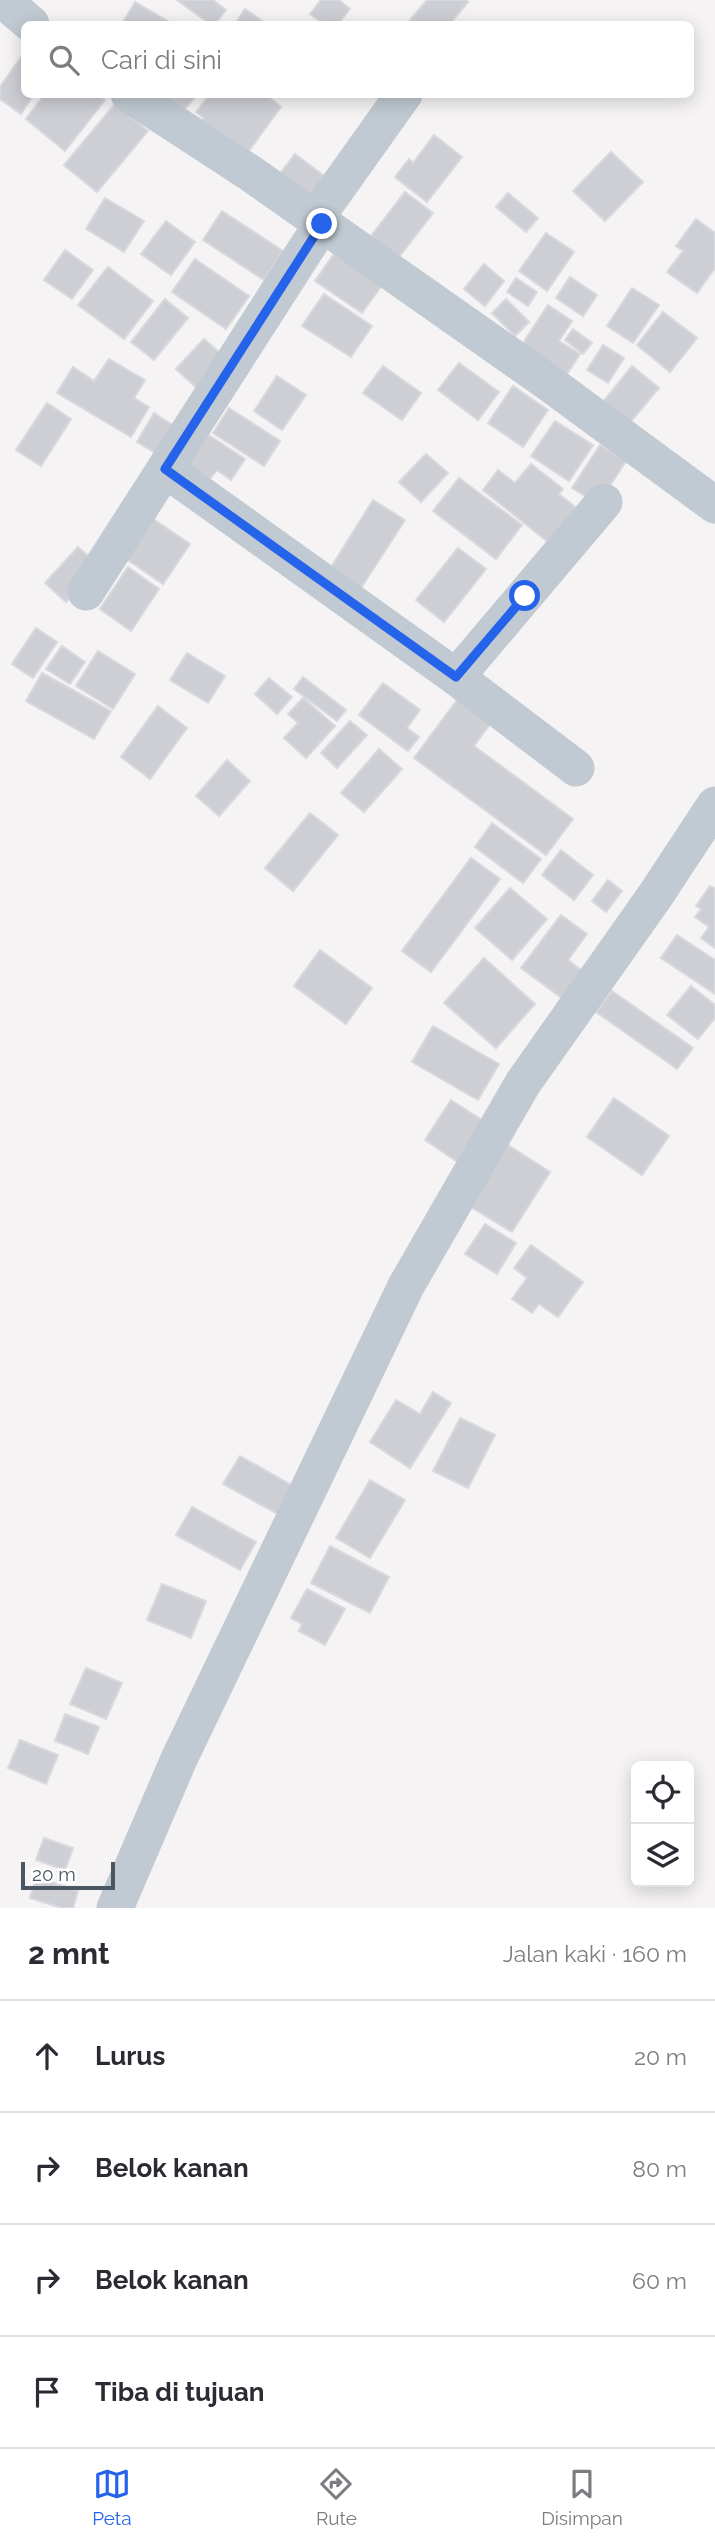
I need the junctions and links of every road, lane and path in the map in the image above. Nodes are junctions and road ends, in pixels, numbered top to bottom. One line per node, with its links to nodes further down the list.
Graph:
1 (3, 0): 2 (street)
2 (28, 21)
3 (135, 98): 5 (street)
4 (401, 98): 5 (street)
5 (318, 222): 6 (street); 8 (street)
6 (165, 469): 9 (street); 10 (street)
7 (604, 502): 10 (street)
8 (715, 505)
9 (86, 592)
10 (456, 677): 11 (street)
11 (576, 768)
12 (715, 806): 13 (street)
13 (115, 1908)

